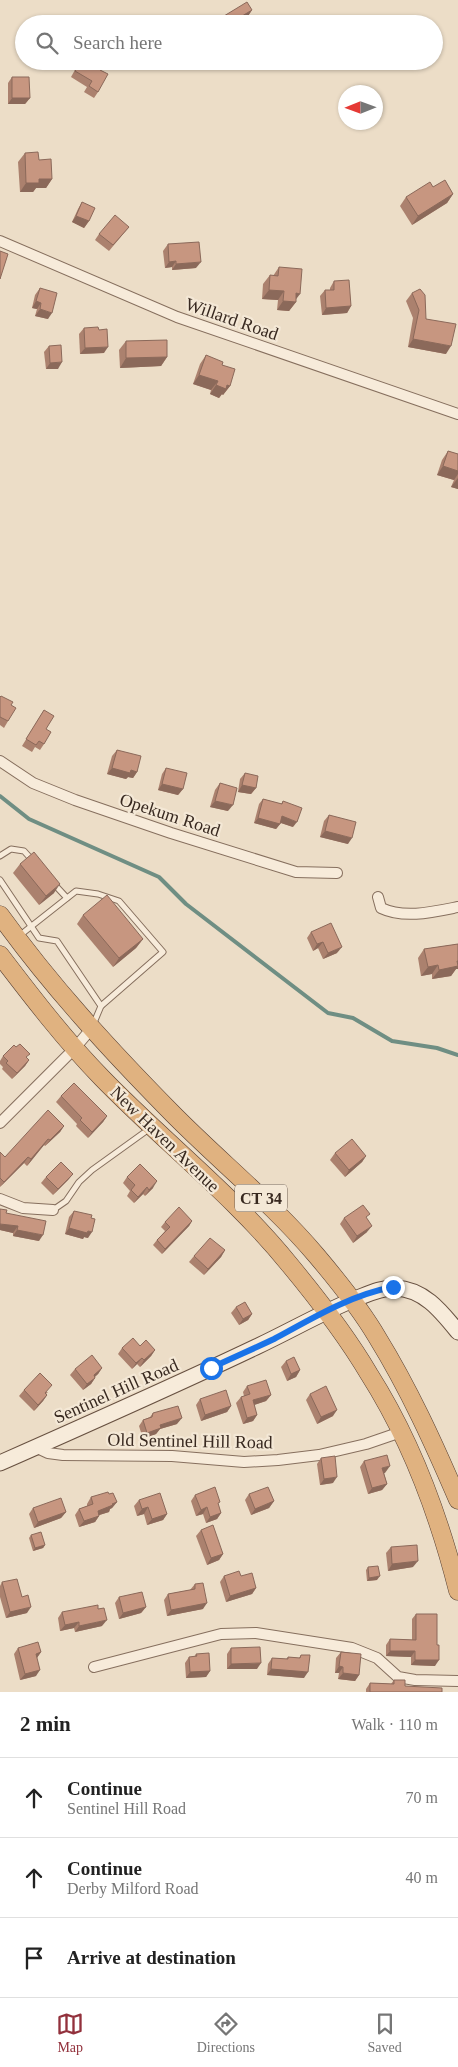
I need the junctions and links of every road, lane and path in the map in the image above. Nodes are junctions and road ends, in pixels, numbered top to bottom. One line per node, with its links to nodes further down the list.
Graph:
1 (0, 241): 2 (street, Willard Road)
2 (458, 414)
3 (0, 761): 6 (street, Opekum Road)
4 (0, 856): 5 (lane)
5 (36, 864)
6 (337, 873)
7 (48, 878): 10 (lane)
8 (1, 882): 13 (lane)
9 (378, 897): 11 (street)
10 (67, 898): 13 (lane); 16 (lane)
11 (458, 907)
12 (0, 915): 14 (highway, New Haven Avenue / CT 34)
13 (32, 927): 14 (lane); 16 (lane)
14 (17, 938): 17 (highway, New Haven Avenue / CT 34)
15 (0, 955): 18 (highway, New Haven Avenue / CT 34)
16 (101, 1006): 17 (lane)
17 (91, 1029): 18 (street); 23 (highway, New Haven Avenue / CT 34)
18 (75, 1048): 19 (street); 20 (highway, New Haven Avenue / CT 34)
19 (0, 1123)
20 (152, 1127): 22 (lane); 24 (highway, New Haven Avenue / CT 34)
21 (0, 1199): 22 (street)
22 (53, 1210)
23 (352, 1300): 24 (main road, Sentinel Hill Road); 25 (main road, Sentinel Hill Road); 29 (highway, New Haven Avenue / CT 34)
24 (326, 1311): 26 (highway, New Haven Avenue / CT 34); 27 (main road, Sentinel Hill Road)
25 (458, 1332)
26 (401, 1432): 27 (street, Old Sentinel Hill Road); 30 (highway, New Haven Avenue / CT 34)
27 (35, 1447): 28 (main road, Sentinel Hill Road)
28 (0, 1463)
29 (458, 1500)
30 (458, 1591)
31 (94, 1666): 32 (street)
32 (458, 1681)

